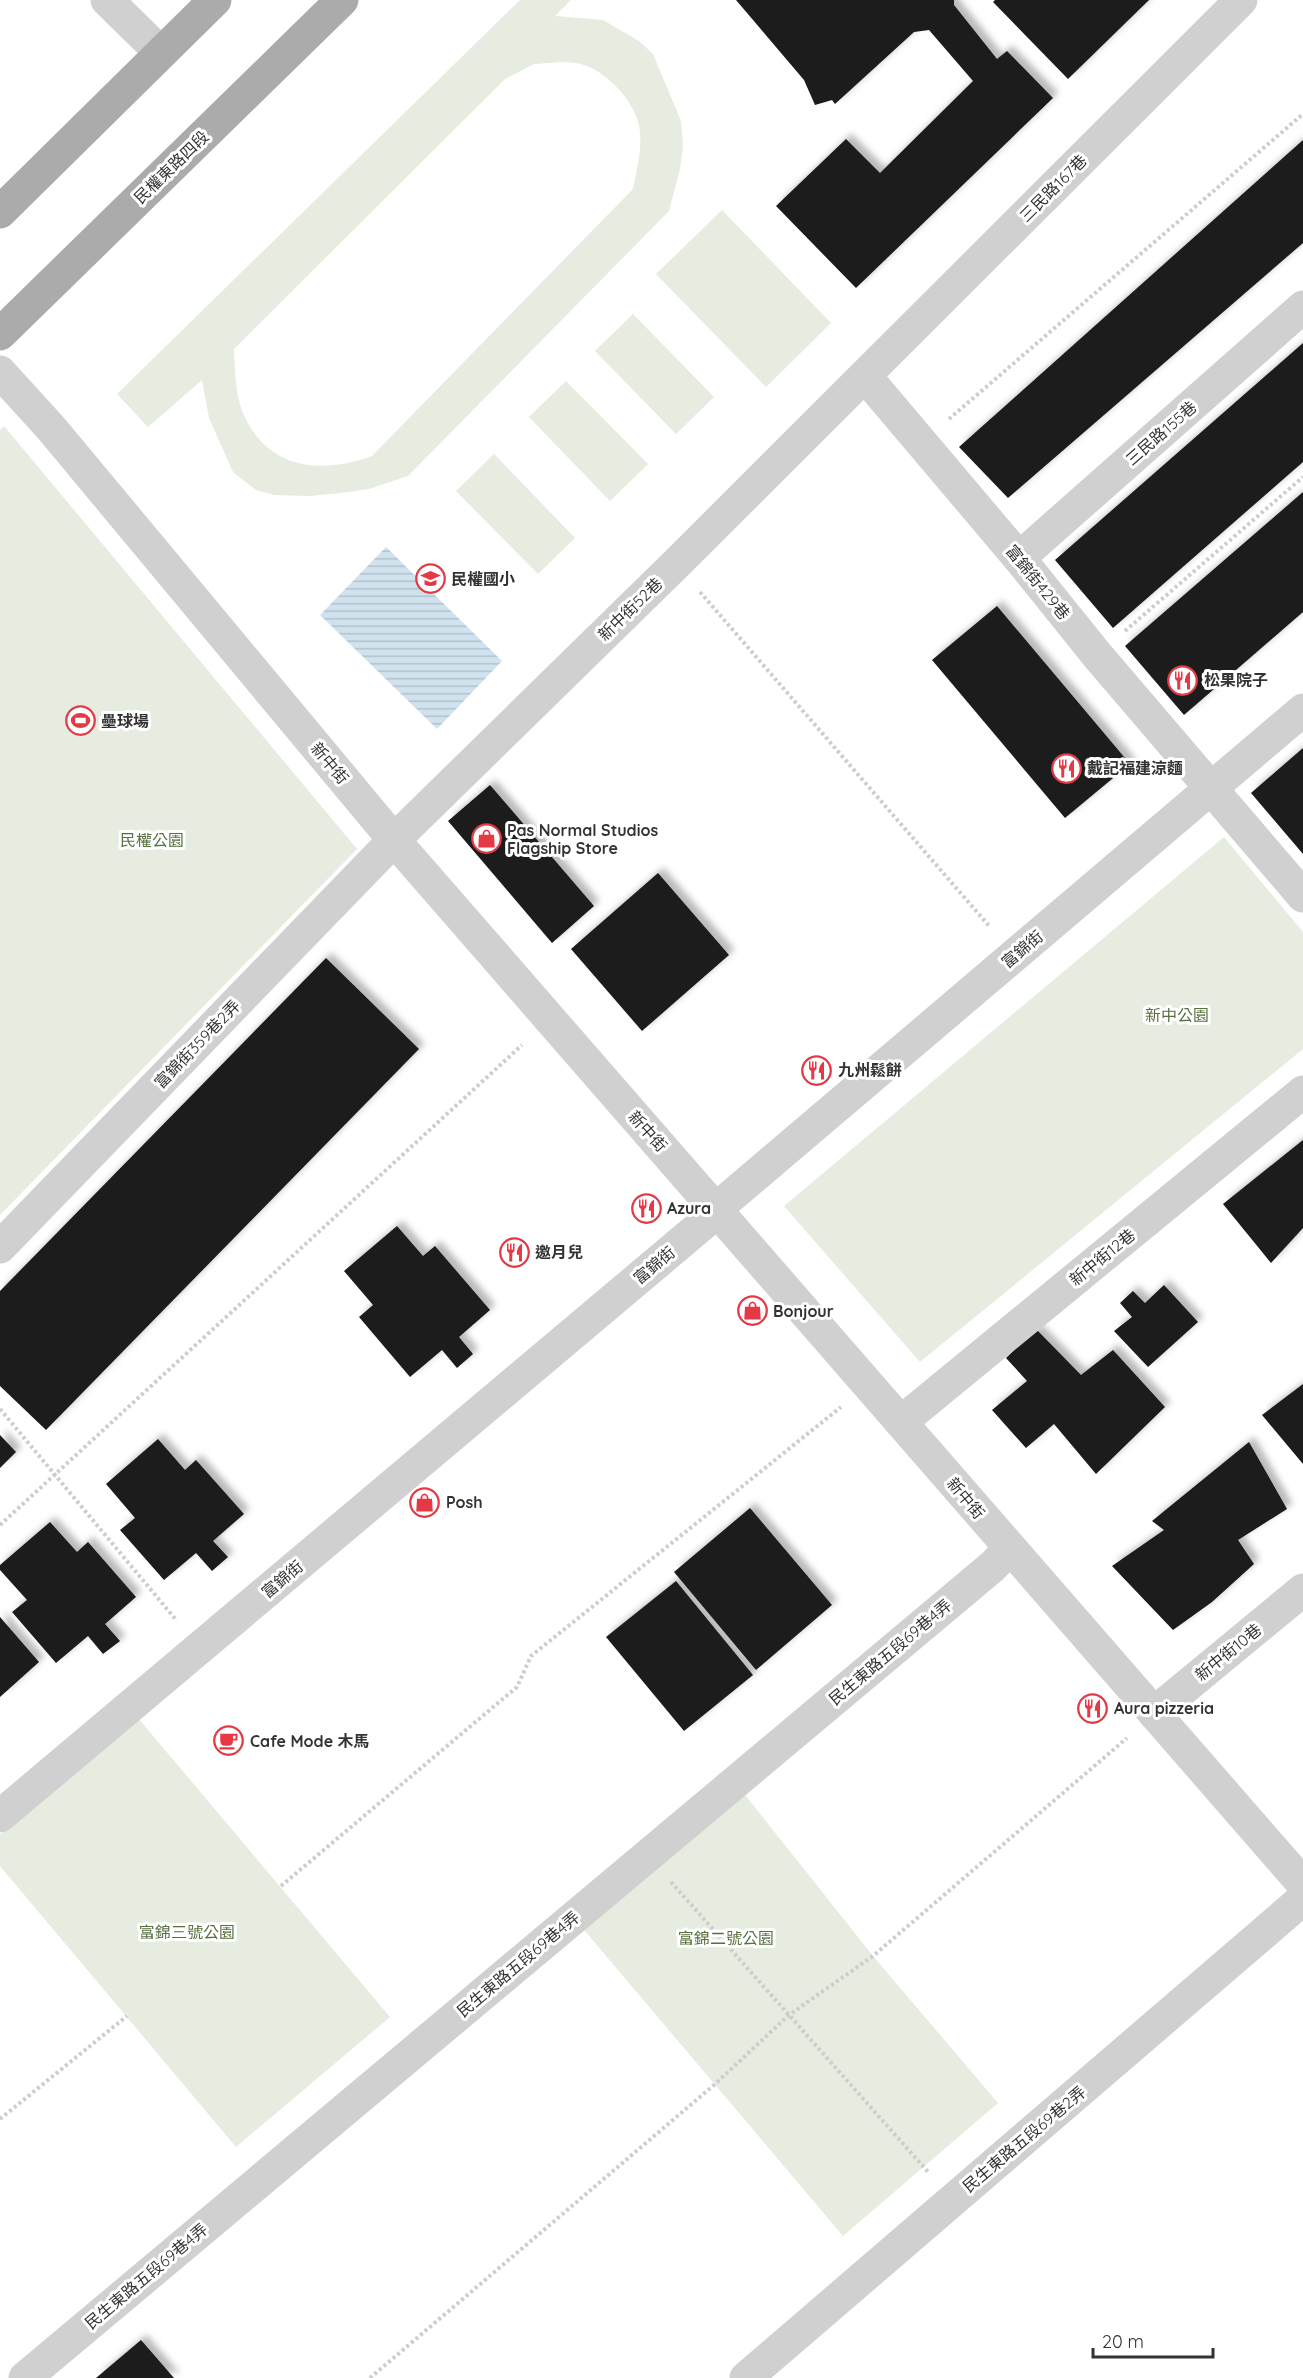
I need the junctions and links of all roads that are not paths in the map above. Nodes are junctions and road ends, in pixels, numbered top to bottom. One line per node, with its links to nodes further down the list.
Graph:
1 (107, 0): 5 (street)
2 (215, 0): 5 (main road)
3 (342, 0): 8 (main road, 民權東路四段)
4 (1242, 0): 10 (street, 三民路167巷)
5 (161, 53): 6 (main road)
6 (0, 212)
7 (1303, 307): 11 (street, 三民路155巷)
8 (0, 334)
9 (0, 372): 14 (street, 新中街)
10 (865, 376): 11 (street, 富錦街429巷); 14 (street, 新中街52巷)
11 (1018, 558): 13 (street, 富錦街429巷)
12 (1303, 710): 13 (street, 富錦街)
13 (1211, 788): 15 (street, 富錦街429巷); 17 (street, 富錦街)
14 (394, 840): 17 (street, 新中街); 18 (street, 富錦街359巷2弄)
15 (1303, 896)
16 (1303, 1092): 19 (street, 新中街12巷)
17 (716, 1209): 19 (street, 新中街); 23 (street, 富錦街)
18 (0, 1247)
19 (902, 1422): 20 (street, 新中街)
20 (1009, 1549): 22 (street, 新中街); 26 (street, 民生東路五段69巷4弄)
21 (1303, 1590): 22 (street, 新中街10巷)
22 (1154, 1713): 24 (street, 新中街)
23 (0, 1816)
24 (1303, 1884)
25 (1303, 1899): 27 (street, 民生東路五段69巷2弄)
26 (26, 2378)
27 (746, 2378)

